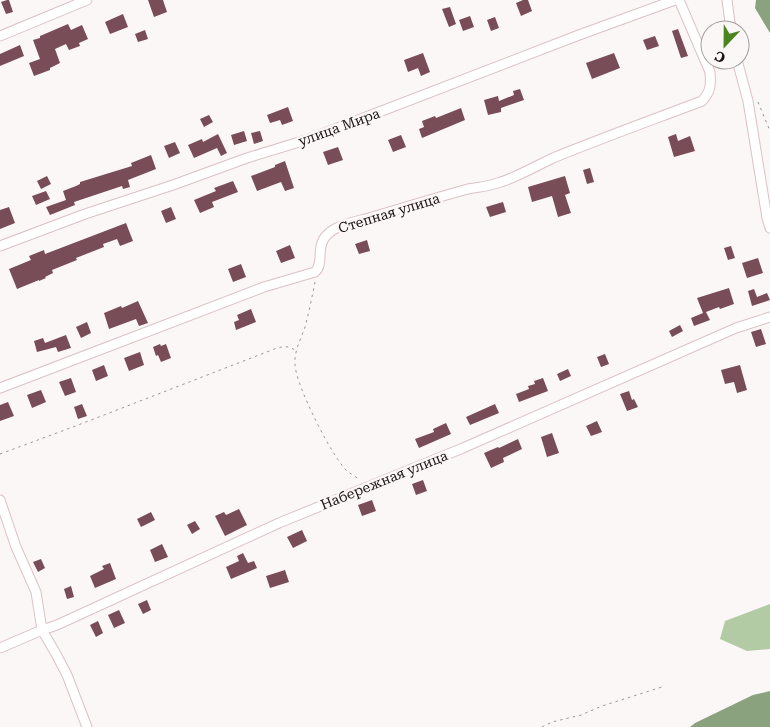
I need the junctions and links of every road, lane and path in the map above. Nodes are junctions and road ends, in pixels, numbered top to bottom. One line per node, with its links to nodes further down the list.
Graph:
1 (87, 0): 5 (street)
2 (677, 0): 8 (street, улица Мира); 9 (street, Степная улица)
3 (727, 0): 4 (street)
4 (730, 20)
5 (0, 36)
6 (740, 70): 7 (street)
7 (770, 228)
8 (0, 246)
9 (318, 270): 11 (path); 12 (street)
10 (770, 317): 14 (street, Набережная улица)
11 (296, 351): 13 (path); 14 (path)
12 (0, 388)
13 (0, 454)
14 (375, 483): 16 (street, Набережная улица)
15 (0, 500): 16 (street)
16 (42, 630): 17 (street, Набережная улица); 19 (street)
17 (0, 648)
18 (665, 686): 20 (path)
19 (87, 727)
20 (542, 727)

